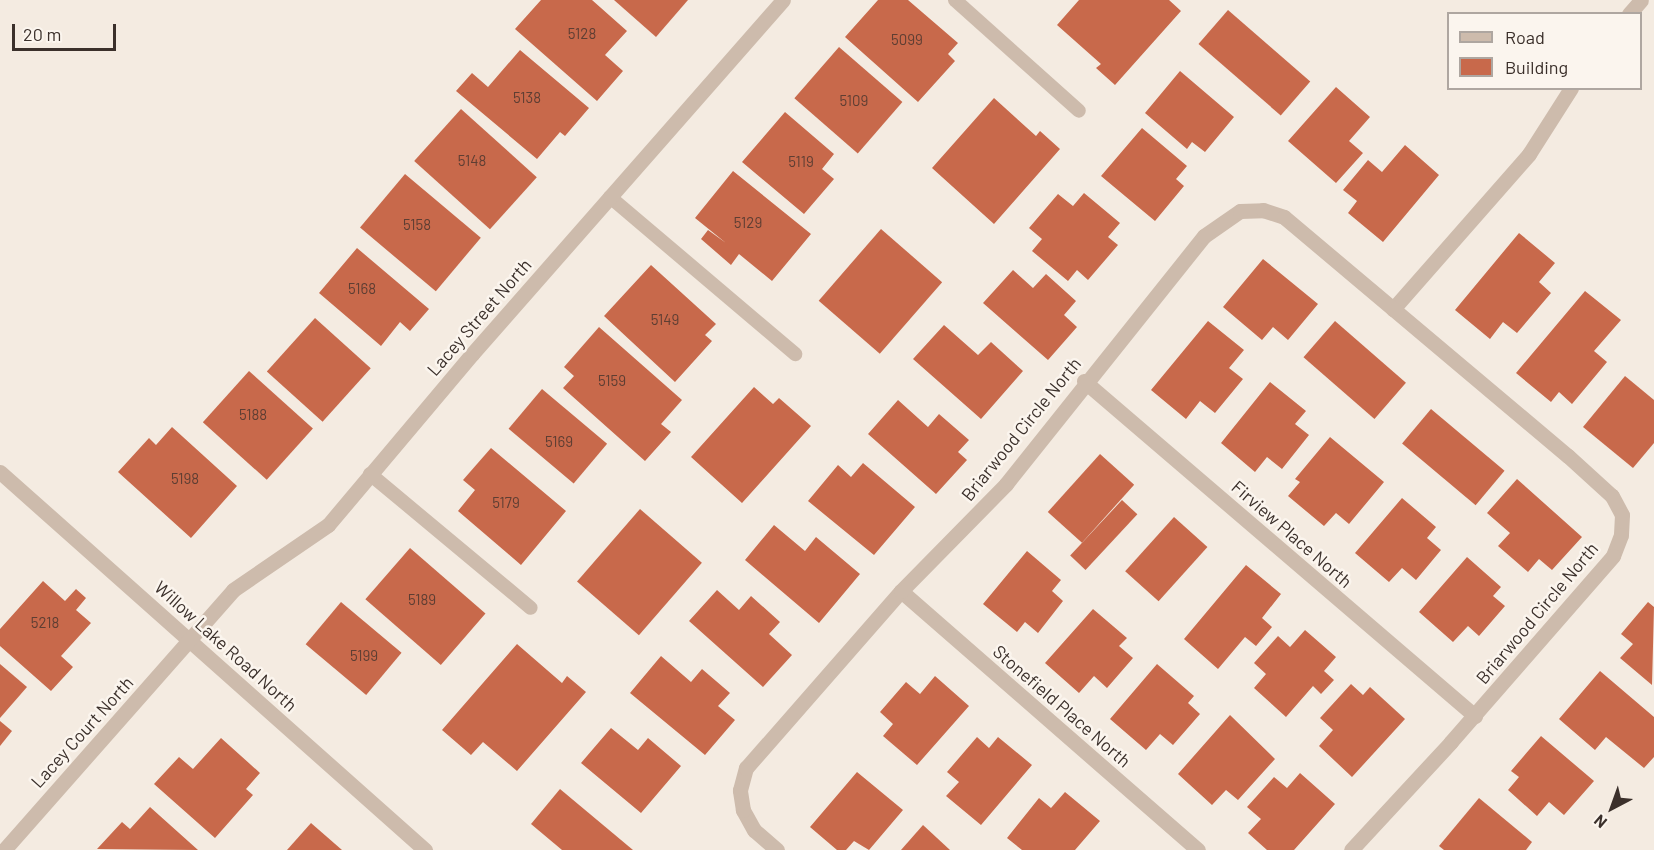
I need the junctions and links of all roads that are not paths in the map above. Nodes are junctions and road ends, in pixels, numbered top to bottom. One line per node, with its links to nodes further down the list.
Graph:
1 (783, 0): 7 (street, Lacey Street North)
2 (955, 0): 6 (lane)
3 (1641, 0): 4 (street)
4 (1631, 12)
5 (1570, 90): 8 (street)
6 (1080, 111)
7 (610, 197): 9 (lane); 12 (street, Lacey Street North)
8 (1393, 309): 10 (street, Briarwood Circle North); 16 (street, Briarwood Circle North)
9 (795, 354)
10 (1084, 381): 13 (street, Briarwood Circle North); 16 (street, Firview Place North)
11 (0, 472): 15 (street, Willow Lake Road North)
12 (370, 474): 14 (lane); 15 (street, Lacey Street North)
13 (901, 591): 19 (street, Briarwood Circle North); 20 (street, Stonefield Place North)
14 (531, 608)
15 (190, 641): 17 (street, Lacey Court North); 18 (street, Willow Lake Road North)
16 (1474, 716): 21 (street, Briarwood Circle North)
17 (4, 850)
18 (425, 850)
19 (777, 850)
20 (1198, 850)
21 (1351, 850)

